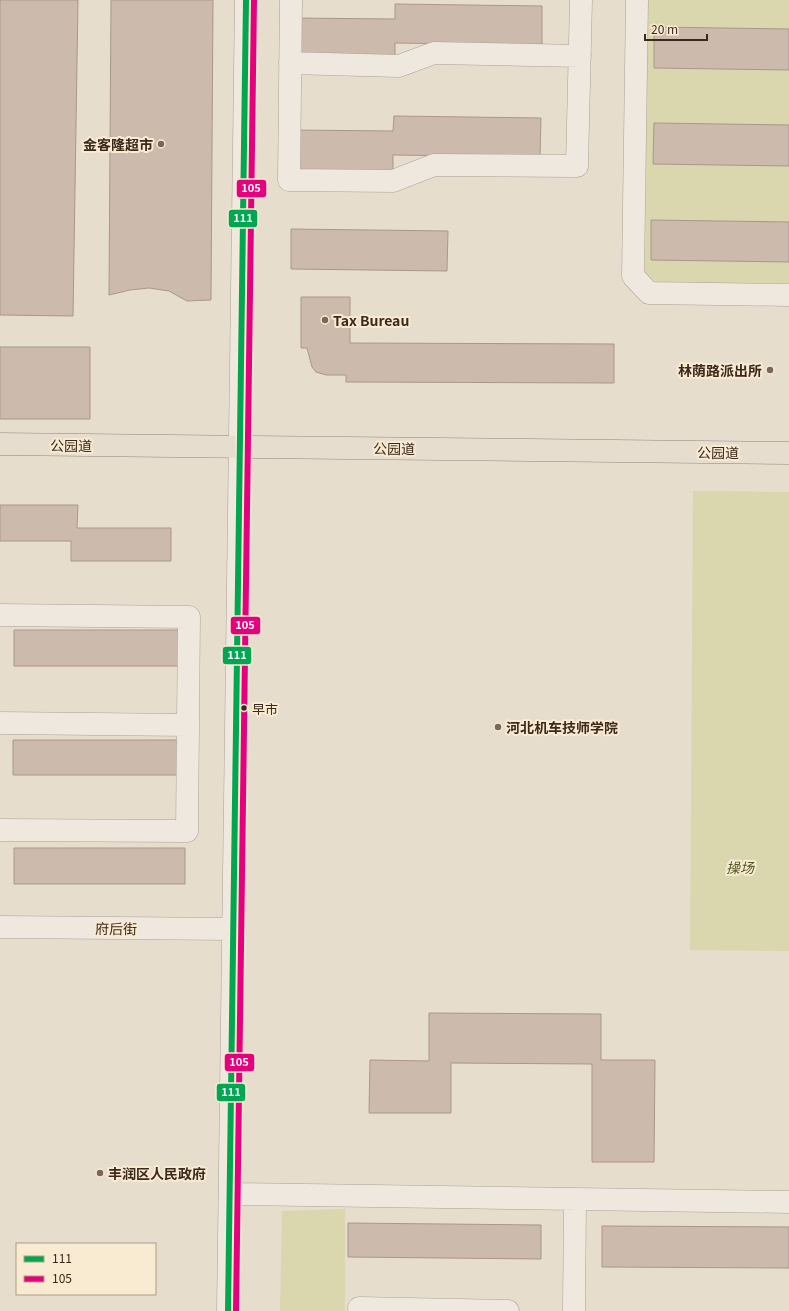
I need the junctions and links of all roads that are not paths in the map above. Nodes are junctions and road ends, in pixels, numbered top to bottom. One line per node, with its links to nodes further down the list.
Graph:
1 (246, 0): 9 (street)
2 (291, 0): 6 (street)
3 (581, 0): 5 (street)
4 (637, 0): 7 (street)
5 (580, 56): 6 (street); 6 (street)
6 (290, 63)
7 (789, 295)
8 (0, 444): 9 (main road, 公园道)
9 (240, 447): 10 (main road, 公园道); 16 (street)
10 (789, 453)
11 (0, 615): 13 (street)
12 (0, 723): 13 (street)
13 (188, 725): 14 (street)
14 (0, 830)
15 (0, 927): 16 (street, 府后街)
16 (232, 929): 17 (street)
17 (230, 1194): 18 (street); 21 (street)
18 (575, 1199): 19 (street); 23 (street)
19 (789, 1202)
20 (359, 1308): 22 (street)
21 (228, 1311)
22 (508, 1311)
23 (574, 1311)

